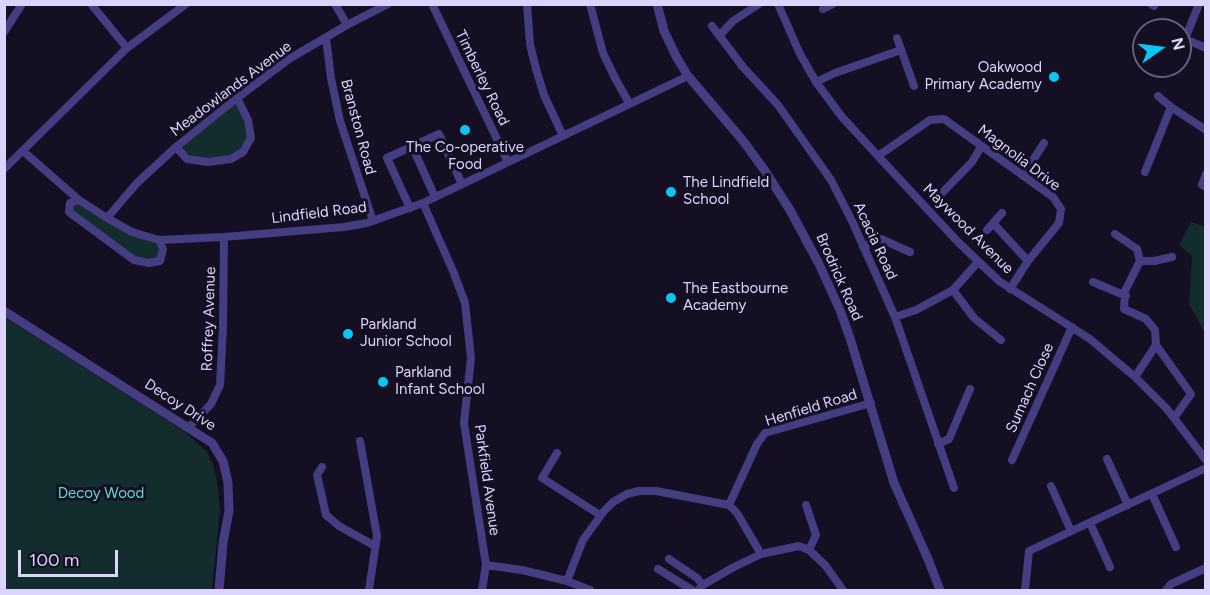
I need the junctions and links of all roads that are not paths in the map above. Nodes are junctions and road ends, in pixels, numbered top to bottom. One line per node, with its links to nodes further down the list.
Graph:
1 (22, 4): 17 (street)
2 (91, 4): 21 (street)
3 (186, 4): 21 (street)
4 (335, 4): 15 (street)
5 (388, 4): 15 (street, Meadowlands Avenue)
6 (432, 4): 39 (street, Timberley Road)
7 (527, 4): 32 (street)
8 (590, 4): 29 (street)
9 (657, 4): 24 (street, Brodrick Road)
10 (759, 4): 18 (street)
11 (778, 4): 25 (street, Maywood Avenue)
12 (833, 4): 14 (street)
13 (1199, 4): 22 (street)
14 (823, 9)
15 (347, 25): 19 (street, Meadowlands Avenue)
16 (712, 26): 18 (street, Acacia Road)
17 (5, 31)
18 (720, 35): 59 (street, Acacia Road)
19 (326, 38): 28 (street, Meadowlands Avenue); 53 (street, Branston Road)
20 (897, 38): 23 (street)
21 (127, 48): 37 (street)
22 (1206, 48)
23 (901, 50): 25 (street); 26 (street)
24 (688, 76): 29 (street, Lindfield Road); 76 (street, Brodrick Road)
25 (816, 82): 38 (street, Maywood Avenue)
26 (914, 86)
27 (1158, 96): 30 (street)
28 (237, 98): 35 (street, Meadowlands Avenue); 35 (street)
29 (630, 103): 32 (street, Lindfield Road)
30 (1171, 107): 31 (street); 41 (street)
31 (1206, 130)
32 (563, 136): 39 (street, Lindfield Road)
33 (1044, 143): 43 (street)
34 (412, 146): 44 (street); 47 (street); 50 (street)
35 (176, 147): 52 (street, Meadowlands Avenue)
36 (981, 147): 38 (street, Magnolia Drive); 43 (street, Magnolia Drive); 46 (street)
37 (23, 151): 40 (street); 48 (street, Lindfield Road)
38 (878, 156): 64 (street, Maywood Avenue)
39 (508, 162): 44 (street, Lindfield Road)
40 (4, 169)
41 (1145, 172)
42 (1206, 174): 45 (street)
43 (1023, 176): 62 (street, Magnolia Drive)
44 (462, 184): 47 (street, Lindfield Road)
45 (1206, 187)
46 (942, 193)
47 (435, 197): 49 (street, Lindfield Road)
48 (79, 200): 52 (street, Lindfield Road); 58 (street)
49 (423, 203): 50 (street, Lindfield Road); 101 (street, Parkfield Avenue)
50 (410, 208): 53 (street, Lindfield Road)
51 (1002, 213): 54 (street)
52 (107, 218): 58 (street, Lindfield Road)
53 (373, 221): 57 (street, Lindfield Road)
54 (993, 223): 55 (street); 62 (street)
55 (987, 230)
56 (1115, 234): 63 (street)
57 (224, 237): 58 (street, Lindfield Road); 78 (street, Roffrey Avenue)
58 (159, 240)
59 (863, 247): 60 (street); 70 (street, Acacia Road)
60 (910, 252)
61 (1172, 256): 63 (street)
62 (1028, 261): 66 (street, Magnolia Drive)
63 (1140, 261): 68 (street)
64 (978, 262): 66 (street, Maywood Avenue); 67 (street)
65 (1093, 282): 68 (street)
66 (1010, 288): 71 (street, Maywood Avenue)
67 (953, 290): 70 (street); 72 (street)
68 (1126, 296): 73 (street)
69 (4, 311): 78 (street, Decoy Drive)
70 (895, 317): 80 (street, Acacia Road)
71 (1072, 327): 74 (street, Maywood Avenue); 83 (street, Sumach Close)
72 (1001, 340)
73 (1156, 345): 74 (street); 77 (street)
74 (1136, 377): 77 (street, Maywood Avenue)
75 (970, 389): 80 (street)
76 (871, 403): 90 (street, Henfield Road); 113 (street, Brodrick Road)
77 (1174, 418): 84 (street, Maywood Avenue)
78 (189, 428): 107 (street, Decoy Drive)
79 (360, 441): 96 (street)
80 (938, 444): 88 (street, Acacia Road)
81 (557, 453): 93 (street)
82 (1107, 459): 92 (street)
83 (1012, 460)
84 (1206, 460)
85 (322, 467): 96 (street)
86 (1206, 468): 89 (street)
87 (1051, 486): 95 (street)
88 (954, 488)
89 (1152, 494): 92 (street); 97 (street)
90 (729, 505): 93 (street); 99 (street)
91 (806, 505): 98 (street)
92 (1128, 505): 94 (street)
93 (600, 515): 105 (street)
94 (1090, 523): 95 (street); 102 (street)
95 (1071, 531): 114 (street)
96 (375, 546): 108 (street)
97 (1176, 548)
98 (809, 549): 99 (street); 112 (street)
99 (761, 554): 106 (street)
100 (669, 560): 106 (street)
101 (486, 565): 105 (street); 109 (street, Parkfield Avenue)
102 (1110, 567)
103 (1206, 568): 115 (street)
104 (658, 569): 111 (street)
105 (567, 581): 110 (street)
106 (701, 588)
107 (219, 591)
108 (369, 591)
109 (482, 591)
110 (590, 591)
111 (692, 591)
112 (843, 591)
113 (940, 591)
114 (1025, 591)
115 (1166, 591)

